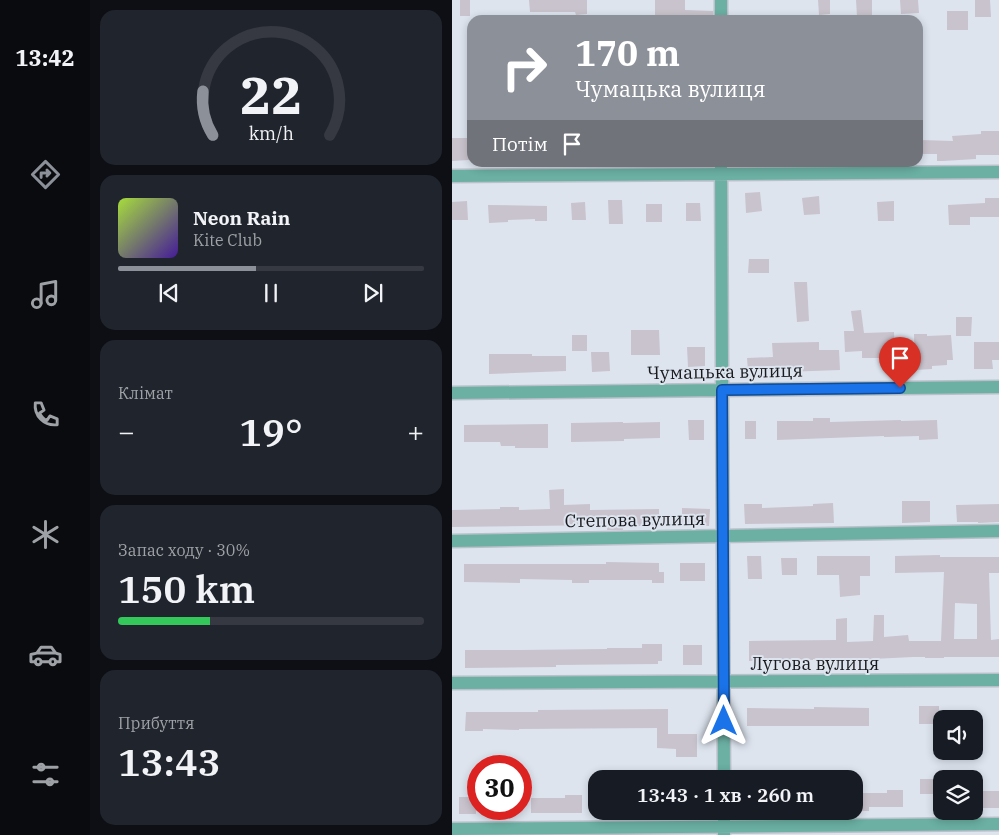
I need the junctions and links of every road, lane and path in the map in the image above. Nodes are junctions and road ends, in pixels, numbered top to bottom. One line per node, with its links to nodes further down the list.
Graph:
1 (721, 0): 2 (street)
2 (721, 15)
3 (722, 168): 4 (street); 5 (street); 7 (street)
4 (998, 172)
5 (452, 176)
6 (998, 387): 7 (street, Чумацька вулиця)
7 (722, 390): 8 (street, Чумацька вулиця); 10 (street)
8 (452, 393)
9 (998, 531): 10 (street, Степова вулиця)
10 (723, 536): 11 (street, Степова вулиця); 13 (street)
11 (452, 541)
12 (998, 680): 13 (street, Лугова вулиця)
13 (724, 682): 14 (street, Лугова вулиця); 15 (street)
14 (452, 684)
15 (724, 770)
16 (998, 824): 18 (street)
17 (452, 829): 18 (street)
18 (724, 831)

